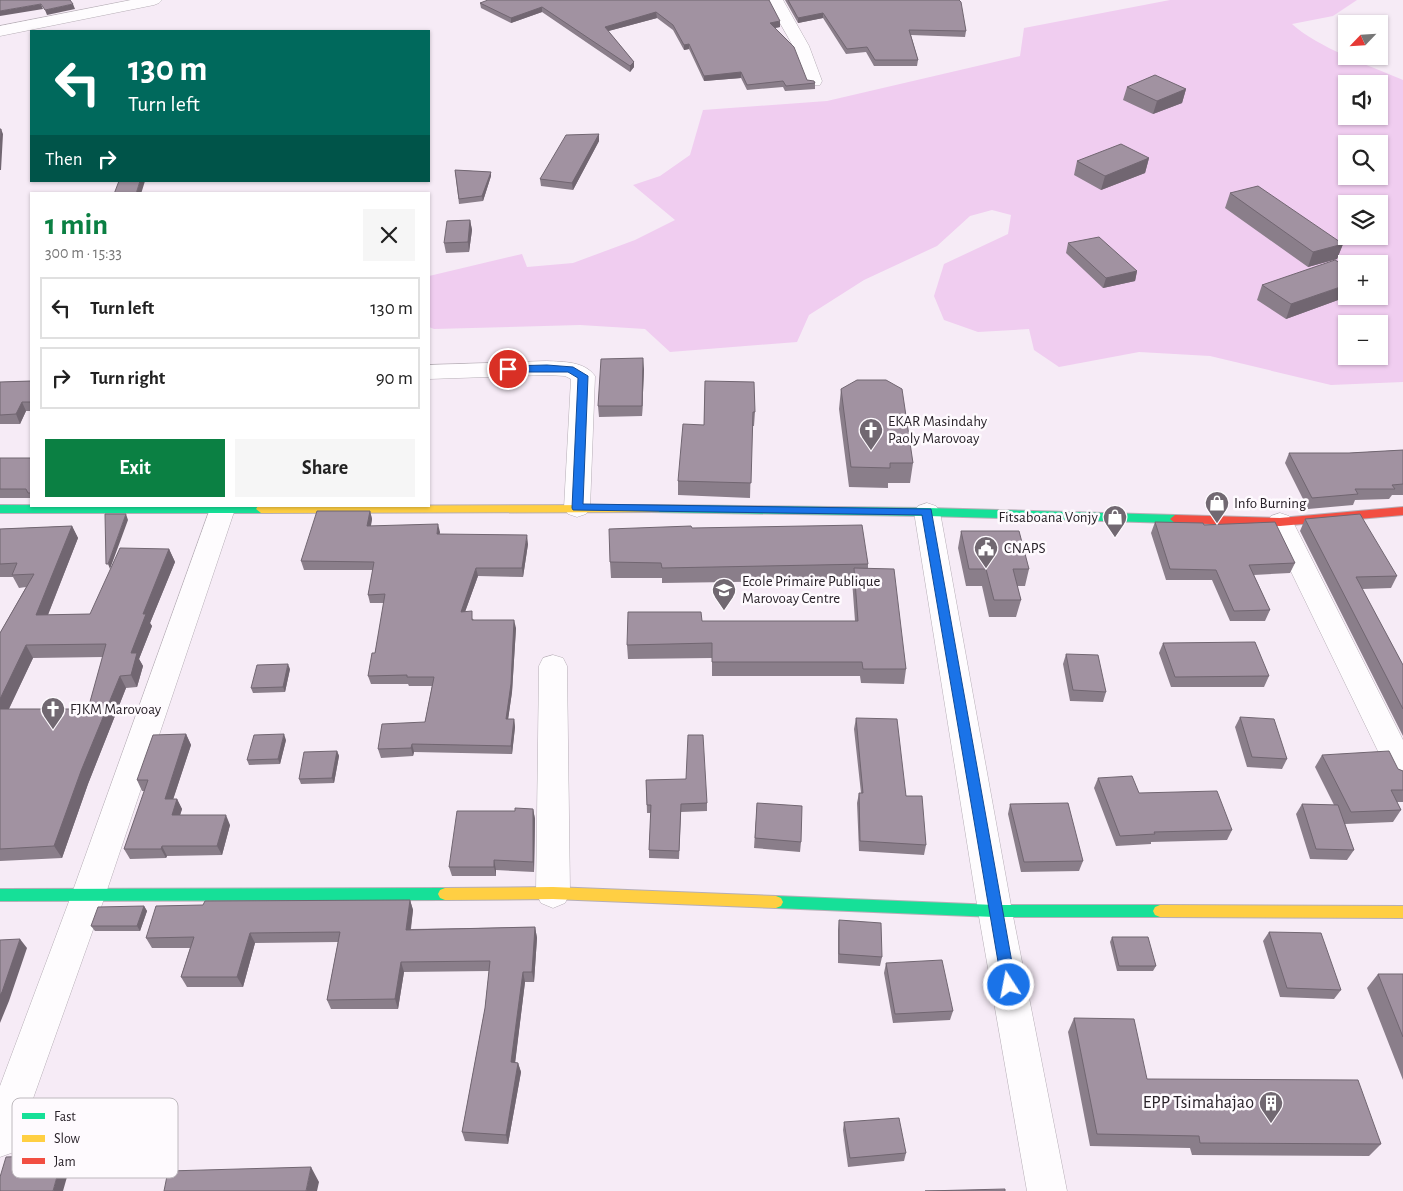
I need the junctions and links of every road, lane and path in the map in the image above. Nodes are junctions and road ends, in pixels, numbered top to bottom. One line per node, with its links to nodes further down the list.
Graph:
1 (154, 0): 3 (street)
2 (775, 0): 4 (street)
3 (0, 32)
4 (814, 81)
5 (430, 372): 7 (street)
6 (223, 508): 7 (street); 8 (street); 16 (street)
7 (577, 508): 10 (street)
8 (0, 509)
9 (1403, 511): 11 (street)
10 (927, 512): 11 (street); 17 (street)
11 (1280, 522): 13 (street)
12 (554, 666): 14 (street)
13 (1403, 771)
14 (553, 893): 16 (street); 17 (street)
15 (0, 895): 16 (street)
16 (88, 896): 19 (street)
17 (995, 911): 18 (street); 22 (street)
18 (1403, 912)
19 (15, 1098)
20 (12, 1105): 21 (street)
21 (0, 1138)
22 (1048, 1191)

